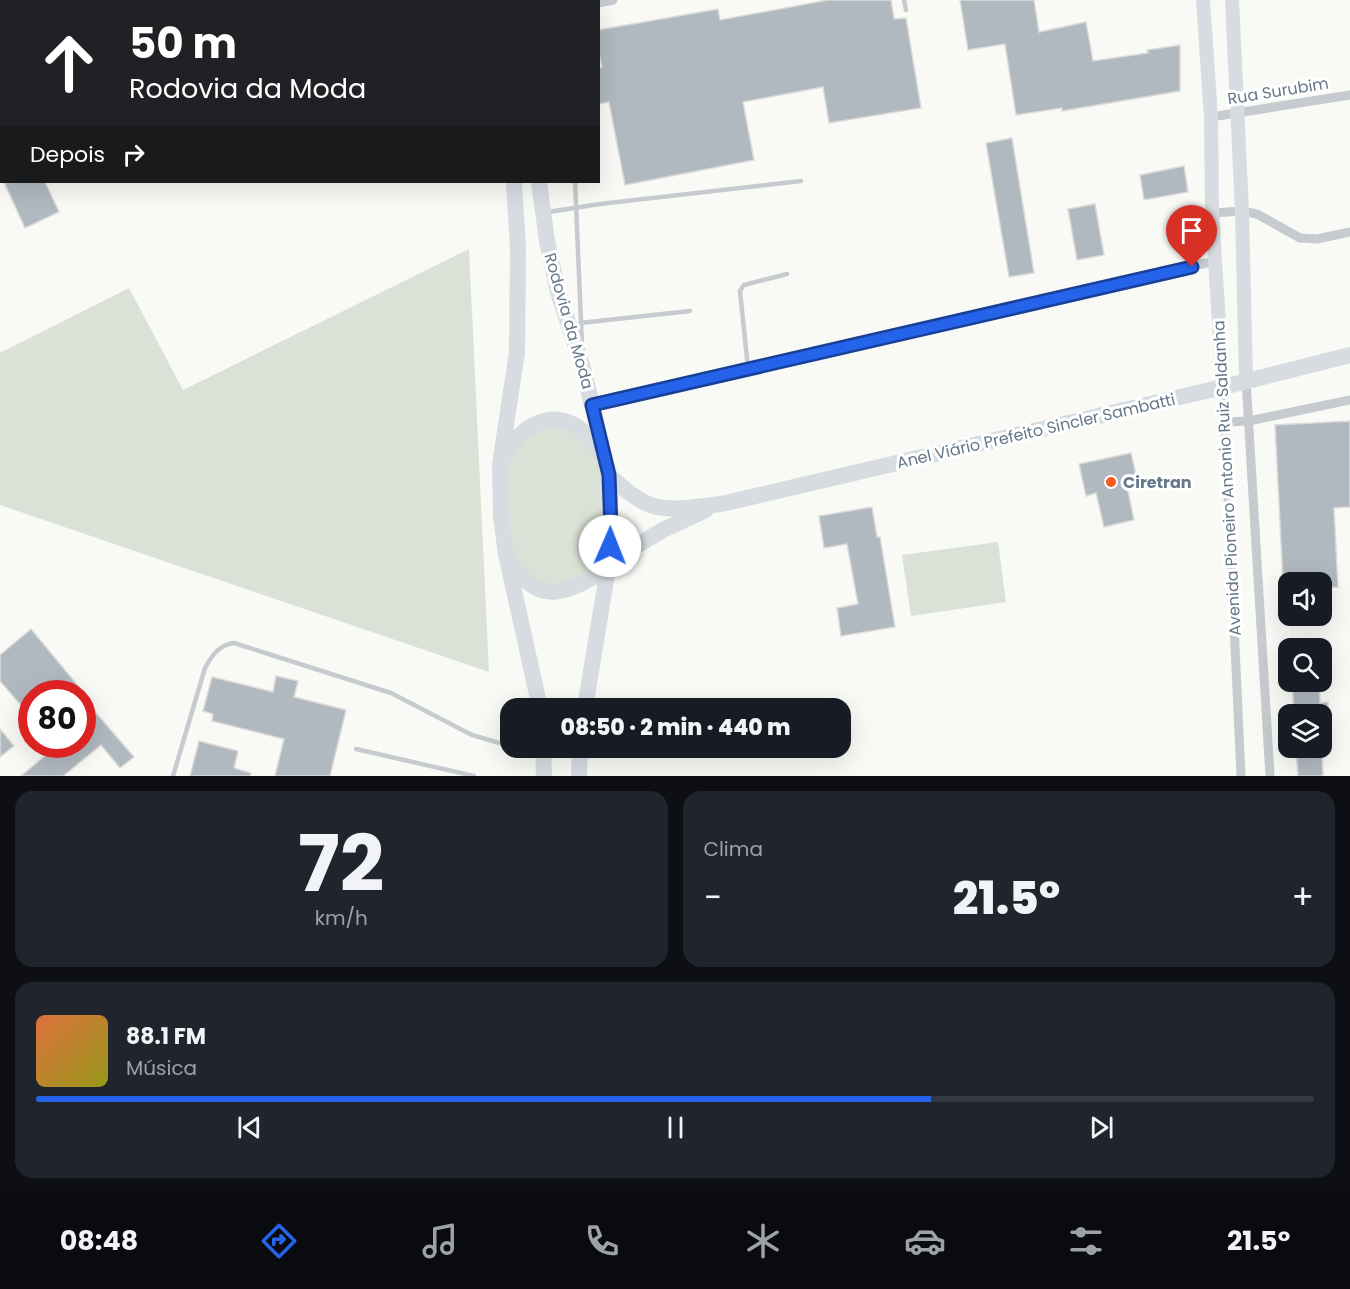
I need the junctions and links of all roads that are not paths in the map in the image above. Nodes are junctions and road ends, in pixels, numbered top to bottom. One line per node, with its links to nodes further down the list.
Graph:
1 (904, 0): 4 (lane)
2 (1203, 0): 7 (street, Avenida Pioneiro Antonio Ruiz Saldanha)
3 (1235, 0): 6 (street, Avenida Pioneiro Antonio Ruiz Saldanha)
4 (906, 10)
5 (1350, 95): 6 (street, Rua Surubim)
6 (1237, 113): 7 (street, Rua Surubim); 13 (street, Avenida Pioneiro Antonio Ruiz Saldanha)
7 (1210, 117): 15 (street, Avenida Pioneiro Antonio Ruiz Saldanha)
8 (801, 181): 12 (lane)
9 (514, 183): 29 (highway, Rodovia da Moda)
10 (539, 183): 14 (highway, Rodovia da Moda)
11 (575, 183): 12 (lane)
12 (576, 207): 14 (lane); 20 (lane)
13 (1242, 211): 15 (street); 16 (street); 23 (street, Avenida Pioneiro Antonio Ruiz Saldanha)
14 (543, 213): 20 (highway, Rodovia da Moda)
15 (1212, 213): 17 (street, Avenida Pioneiro Antonio Ruiz Saldanha)
16 (1350, 232)
17 (1215, 261): 22 (street); 24 (street, Avenida Pioneiro Antonio Ruiz Saldanha)
18 (787, 274): 22 (lane)
19 (690, 312): 20 (lane)
20 (575, 324): 26 (highway, Rodovia da Moda)
21 (1350, 355): 23 (highway, Anel Viário Prefeito Sincler Sambatti)
22 (748, 369): 26 (street)
23 (1246, 380): 24 (highway, Anel Viário Prefeito Sincler Sambatti); 27 (street, Avenida Pioneiro Antonio Ruiz Saldanha)
24 (1223, 387): 28 (street, Avenida Pioneiro Antonio Ruiz Saldanha); 31 (highway, Anel Viário Prefeito Sincler Sambatti)
25 (1350, 400): 27 (street)
26 (592, 405): 30 (highway, Rodovia da Moda)
27 (1250, 421): 28 (street); 45 (street, Avenida Pioneiro Antonio Ruiz Saldanha)
28 (1226, 422): 44 (street, Avenida Pioneiro Antonio Ruiz Saldanha)
29 (500, 464): 30 (highway); 32 (highway)
30 (607, 467): 31 (highway, Anel Viário Prefeito Sincler Sambatti); 33 (highway)
31 (721, 504): 33 (highway, Anel Viário Prefeito Sincler Sambatti)
32 (506, 554): 33 (highway); 34 (highway)
33 (608, 566): 35 (highway)
34 (538, 698)
35 (587, 698)
36 (500, 744): 40 (lane)
37 (356, 749): 41 (lane)
38 (544, 758): 42 (highway)
39 (580, 758): 43 (highway)
40 (173, 776)
41 (474, 776)
42 (544, 776)
43 (579, 776)
44 (1241, 776)
45 (1269, 776)

